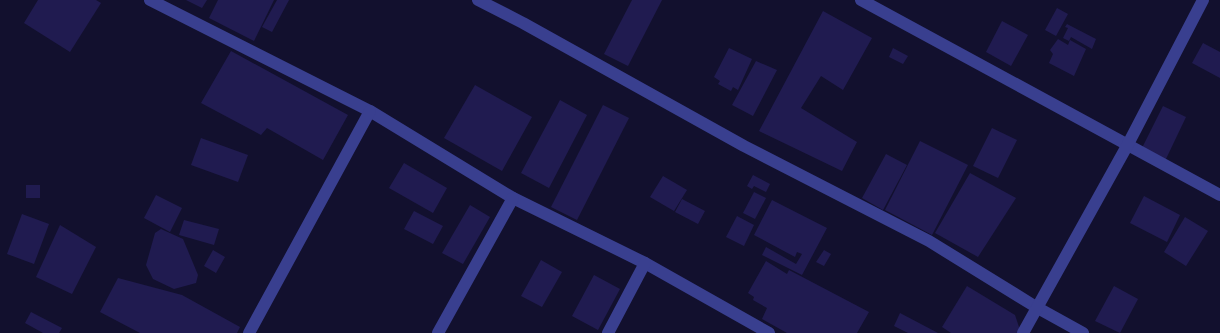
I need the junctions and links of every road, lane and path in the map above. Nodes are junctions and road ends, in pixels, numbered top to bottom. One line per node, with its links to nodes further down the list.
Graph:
1 (150, 0): 5 (street)
2 (478, 0): 10 (street)
3 (861, 0): 6 (street)
4 (1203, 0): 6 (street)
5 (370, 111): 8 (street); 11 (street)
6 (1128, 146): 7 (street); 10 (street)
7 (1220, 195)
8 (513, 198): 9 (street); 12 (street)
9 (645, 263): 13 (street); 14 (street)
10 (1036, 307): 15 (street); 16 (street)
11 (249, 333)
12 (438, 333)
13 (608, 333)
14 (770, 333)
15 (1023, 333)
16 (1083, 333)

